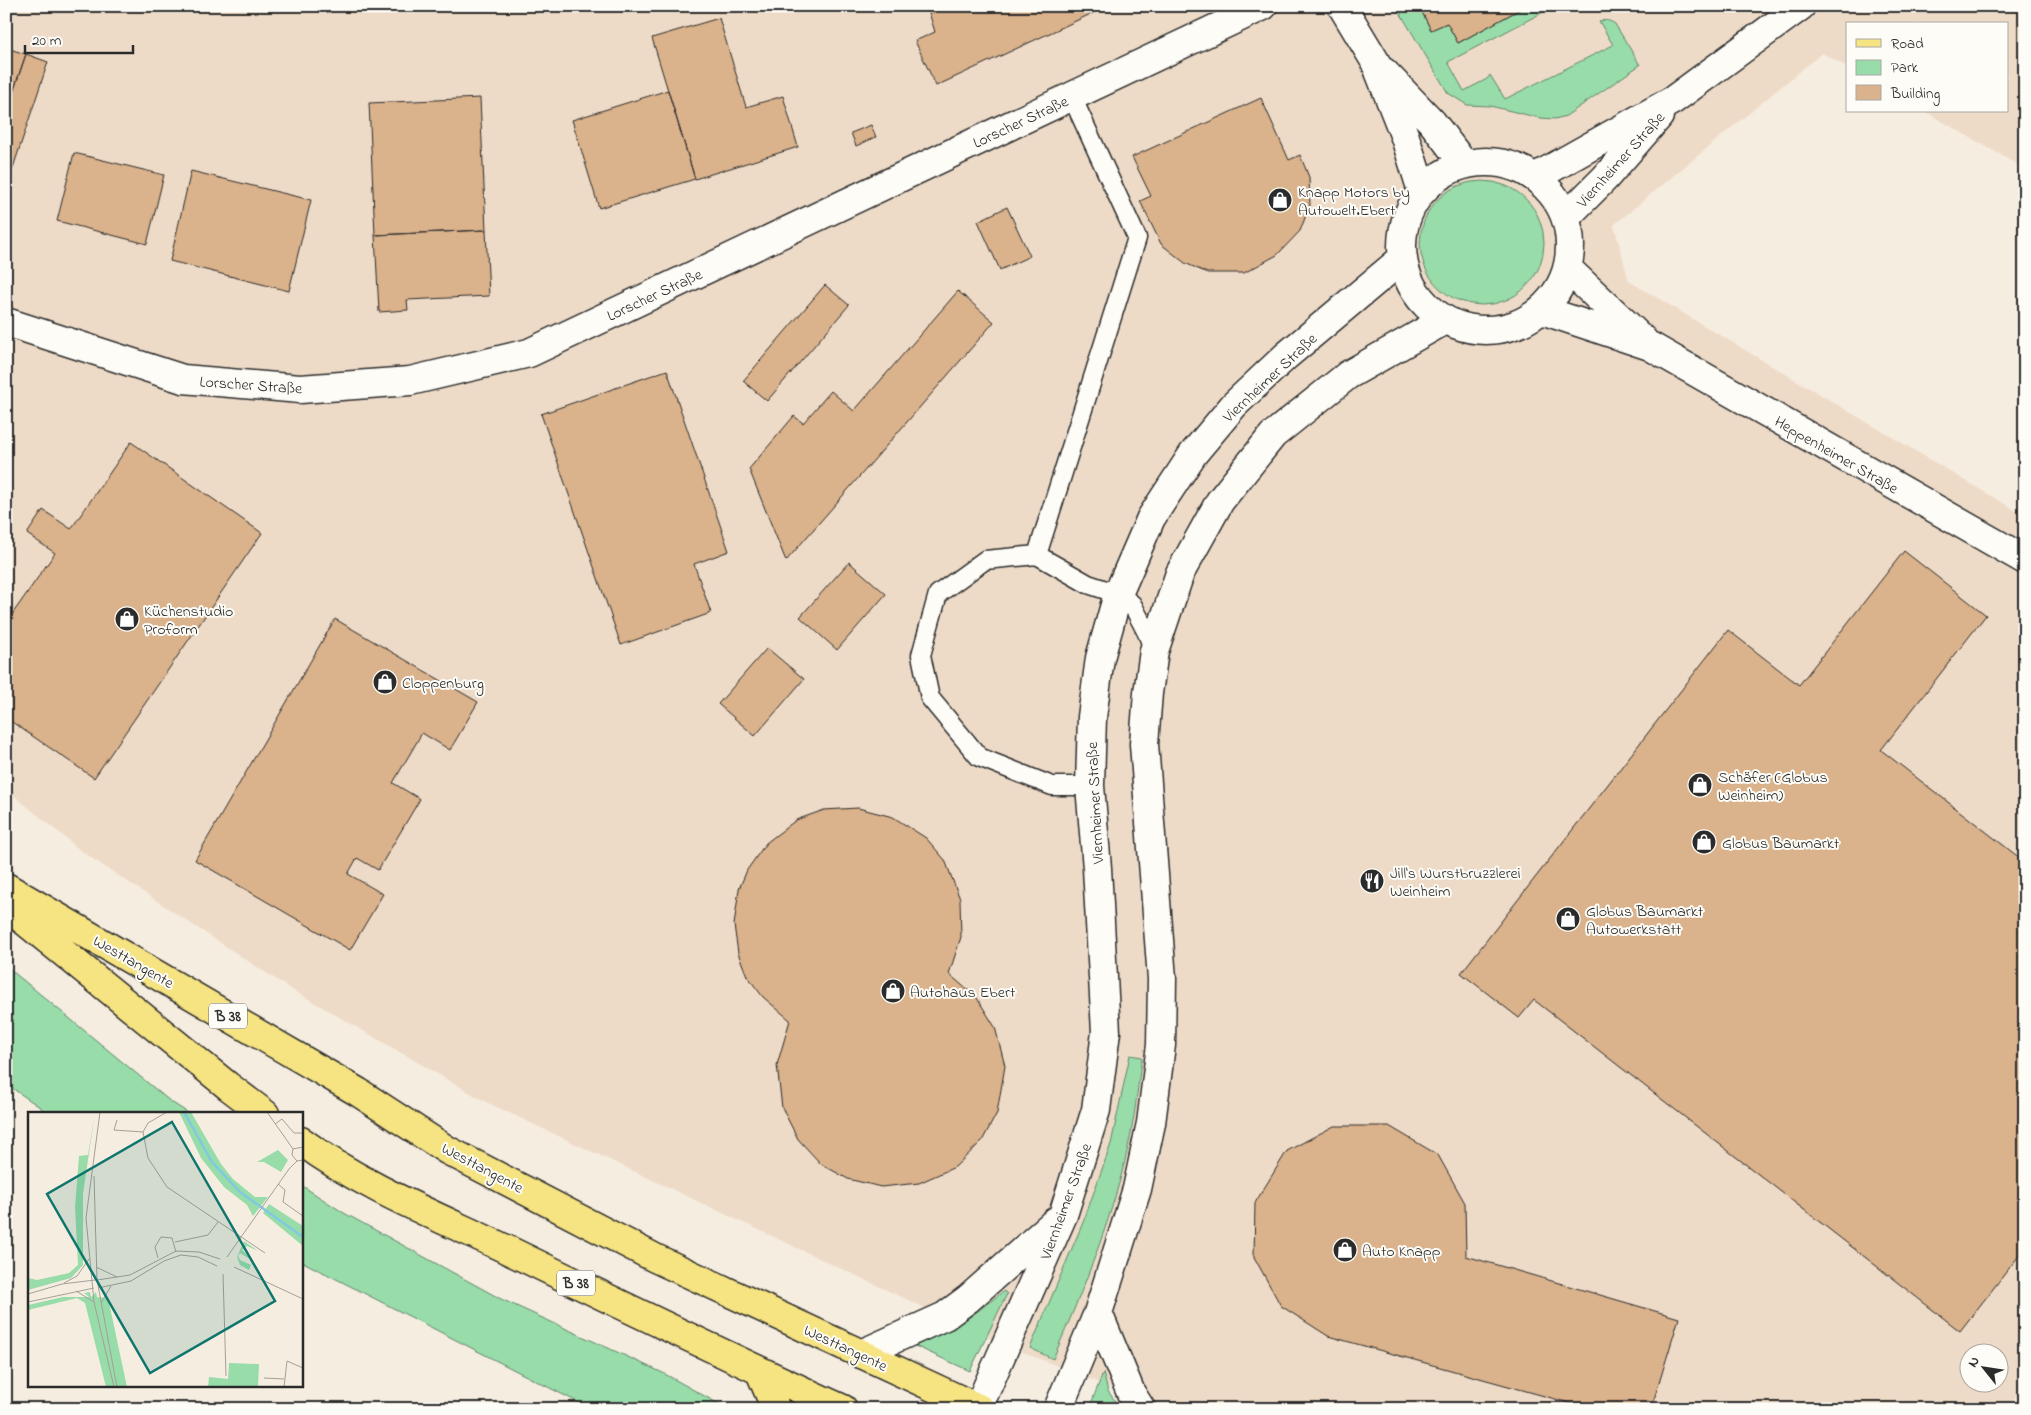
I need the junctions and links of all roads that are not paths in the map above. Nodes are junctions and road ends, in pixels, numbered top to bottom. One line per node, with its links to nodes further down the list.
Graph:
1 (1264, 6): 5 (street, Lorscher Straße)
2 (1342, 6): 4 (street)
3 (1800, 6): 6 (street, Viernheimer Straße)
4 (1375, 61): 7 (street); 9 (street)
5 (1072, 96): 15 (street, Lorscher Straße); 17 (lane)
6 (1673, 100): 8 (street, Viernheimer Straße); 10 (street, Viernheimer Straße)
7 (1464, 164): 8 (street); 9 (street)
8 (1536, 177): 10 (street)
9 (1422, 191): 11 (street)
10 (1566, 217): 12 (street)
11 (1403, 258): 14 (street); 19 (street, Viernheimer Straße)
12 (1568, 270): 13 (street); 16 (street, Heppenheimer Straße)
13 (1542, 310): 14 (street); 16 (street, Heppenheimer Straße)
14 (1445, 320): 20 (street)
15 (6, 322)
16 (1650, 346): 18 (street, Heppenheimer Straße)
17 (1037, 555): 19 (lane); 21 (lane)
18 (2025, 560)
19 (1118, 594): 20 (lane); 21 (street, Viernheimer Straße)
20 (1154, 651): 27 (street)
21 (1090, 786): 26 (street, Viernheimer Straße)
22 (6, 886): 28 (main road, Westtangente / B 38)
23 (6, 906): 24 (main road, Westtangente)
24 (262, 1112)
25 (302, 1142): 29 (main road, B 38)
26 (1063, 1215): 28 (street); 30 (street, Viernheimer Straße)
27 (1098, 1313): 33 (street); 34 (street)
28 (861, 1354): 30 (main road, Westtangente / B 38)
29 (760, 1372): 31 (main road); 32 (main road, B 38)
30 (979, 1408)
31 (776, 1409)
32 (843, 1409)
33 (1058, 1409)
34 (1140, 1409)

